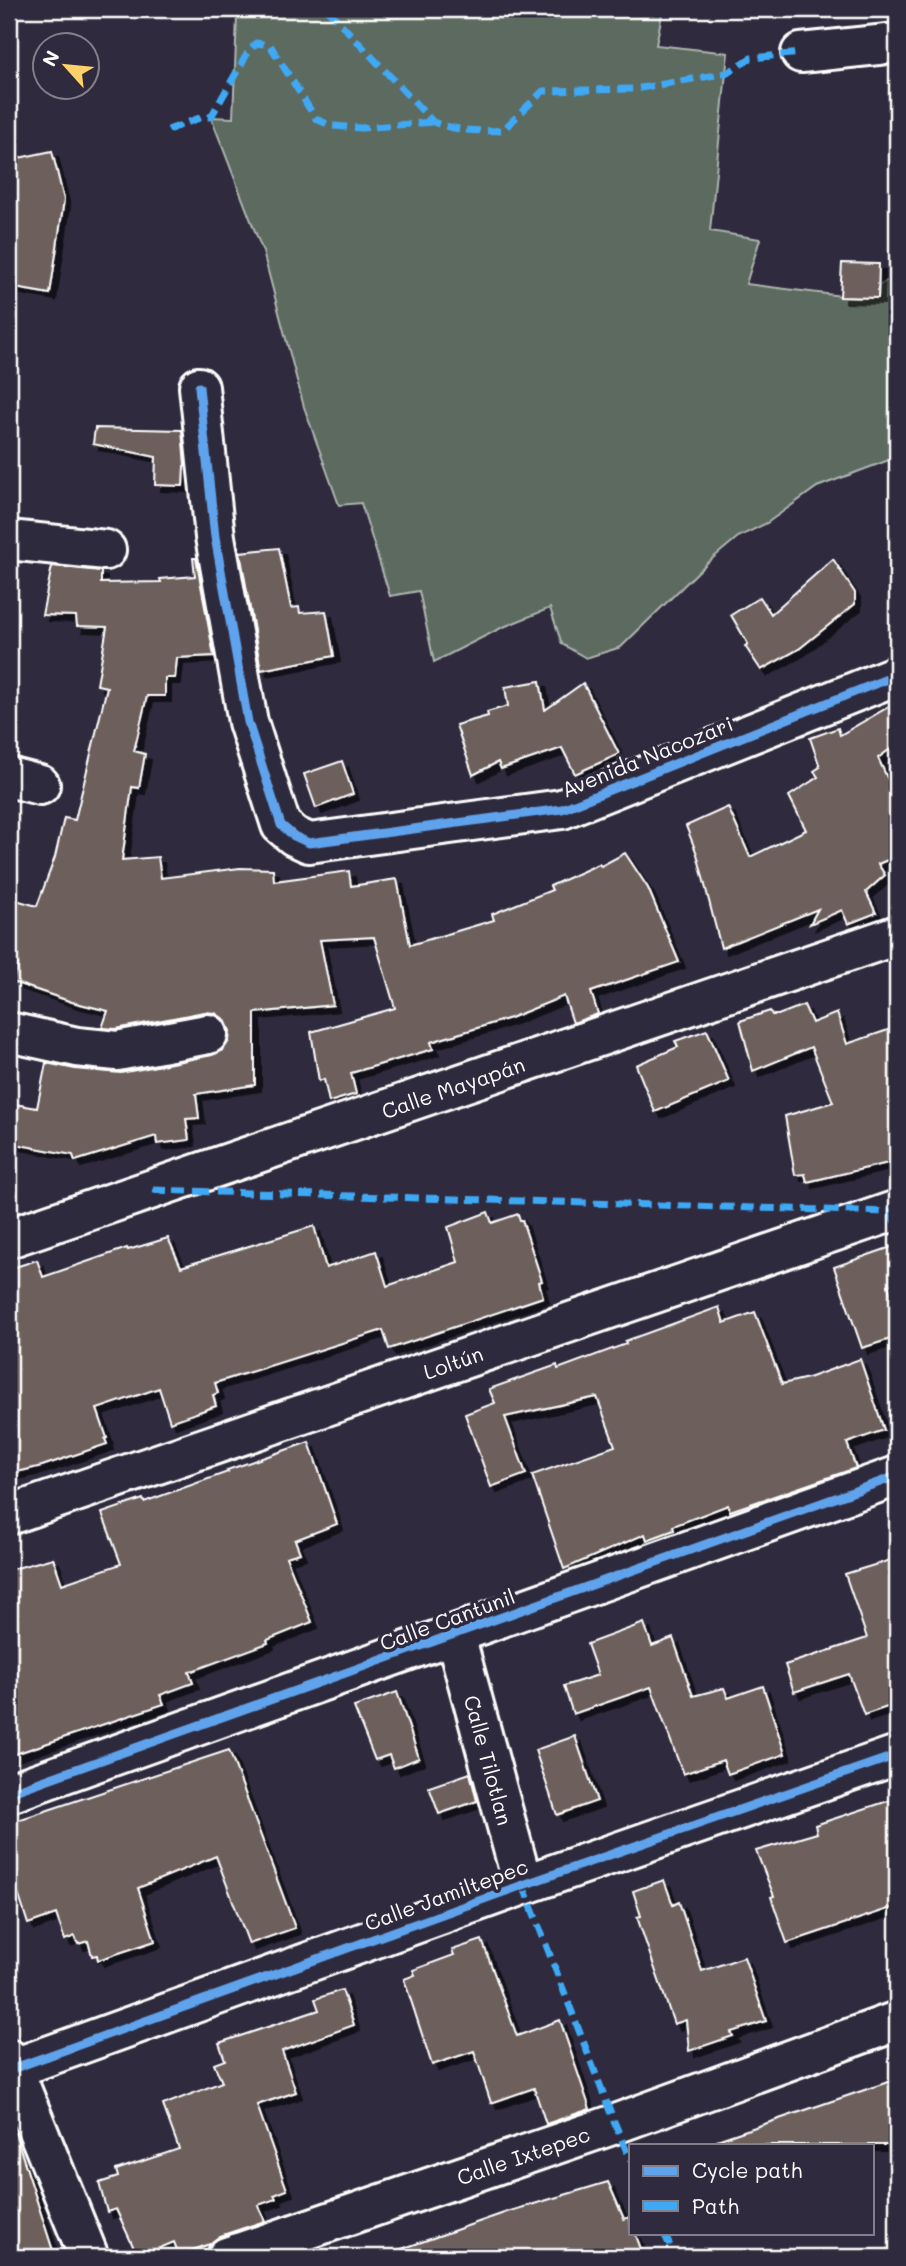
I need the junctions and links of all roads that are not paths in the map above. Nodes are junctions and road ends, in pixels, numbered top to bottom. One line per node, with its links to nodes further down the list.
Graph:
1 (897, 43): 2 (street)
2 (801, 53)
3 (199, 387): 6 (street, Avenida Nacozari)
4 (9, 540): 5 (street)
5 (106, 550)
6 (897, 675)
7 (897, 935): 11 (street, Calle Mayapán)
8 (9, 1032): 9 (street)
9 (208, 1034)
10 (897, 1210): 13 (street, Loltún)
11 (9, 1238)
12 (897, 1476): 14 (street, Calle Cantunil)
13 (9, 1515)
14 (455, 1635): 16 (street, Calle Cantunil); 17 (street, Calle Tilotlan)
15 (897, 1755): 17 (street, Calle Jamiltepec)
16 (9, 1793)
17 (523, 1885): 19 (street, Calle Jamiltepec)
18 (897, 2021): 21 (street, Calle Ixtepec)
19 (10, 2066): 20 (street)
20 (89, 2257)
21 (226, 2257)

